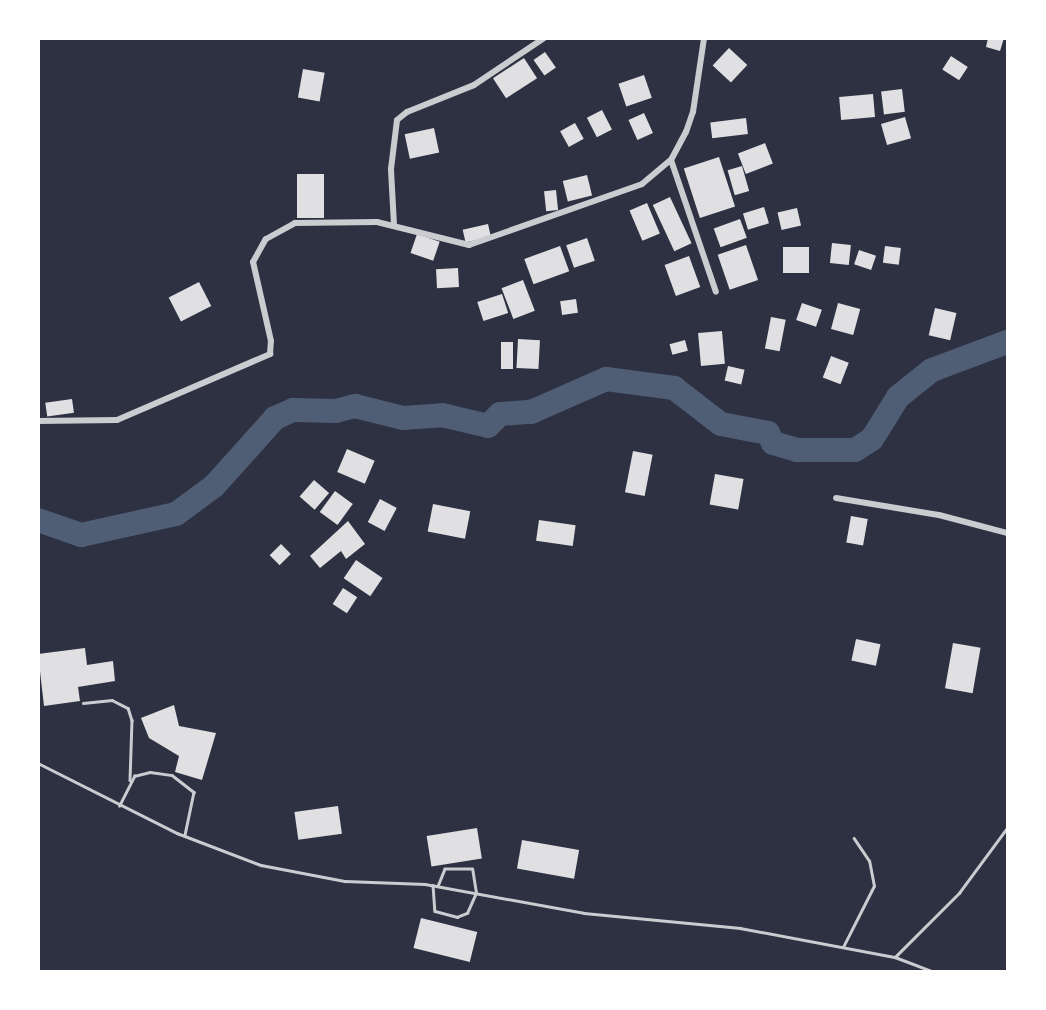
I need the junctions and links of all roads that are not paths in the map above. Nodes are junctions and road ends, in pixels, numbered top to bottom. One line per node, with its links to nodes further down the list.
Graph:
1 (544, 38): 4 (street)
2 (704, 38): 3 (street)
3 (671, 160): 4 (street); 5 (street)
4 (394, 225): 6 (street)
5 (716, 292)
6 (38, 421)
7 (836, 498): 8 (street)
8 (1007, 533)
9 (83, 703): 11 (lane)
10 (38, 763): 12 (lane)
11 (130, 780): 12 (lane); 14 (lane)
12 (118, 806): 14 (lane)
13 (1007, 828): 20 (lane)
14 (184, 836): 16 (lane)
15 (853, 839): 19 (lane)
16 (433, 885): 17 (lane); 18 (lane)
17 (438, 886): 18 (lane); 18 (lane)
18 (476, 894): 19 (lane)
19 (843, 947): 20 (lane)
20 (895, 957): 21 (lane)
21 (934, 971)

